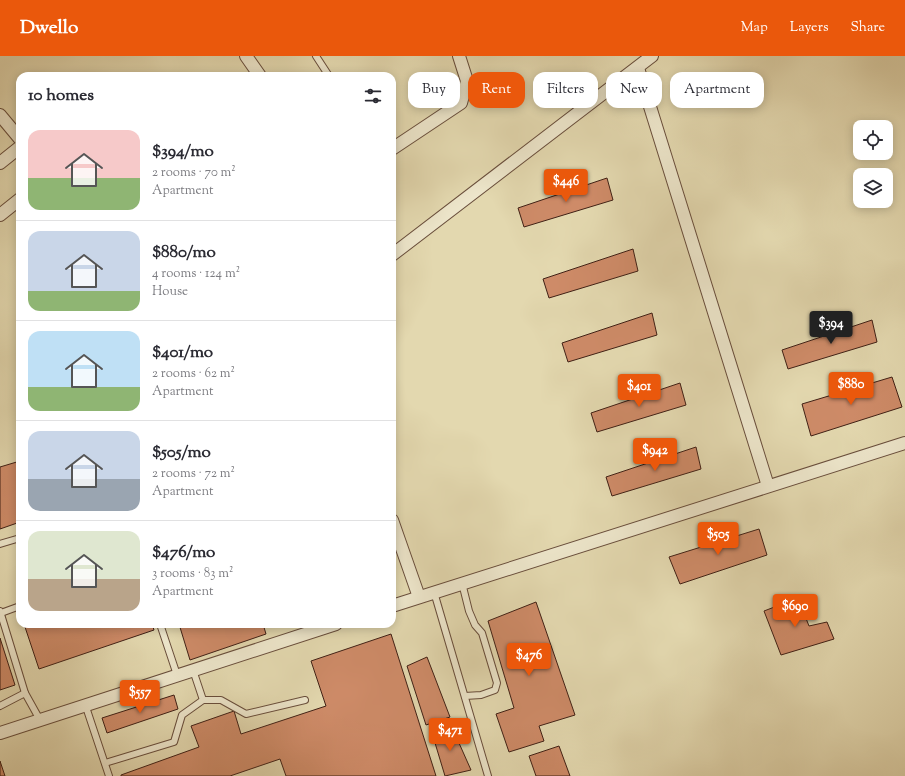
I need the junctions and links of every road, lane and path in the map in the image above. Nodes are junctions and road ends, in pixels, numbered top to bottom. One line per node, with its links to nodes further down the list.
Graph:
1 (246, 56): 6 (street)
2 (316, 56): 7 (lane)
3 (459, 56): 10 (street)
4 (652, 56): 5 (street)
5 (638, 68): 15 (street); 17 (street)
6 (257, 72)
7 (326, 72)
8 (0, 115): 9 (street)
9 (16, 134)
10 (396, 146)
11 (16, 150): 12 (street)
12 (0, 164)
13 (16, 202): 14 (street)
14 (0, 215)
15 (396, 252)
16 (905, 443): 17 (street)
17 (768, 486): 21 (street)
18 (396, 531): 23 (street)
19 (16, 539): 20 (lane)
20 (0, 544)
21 (462, 583): 22 (street); 32 (lane)
22 (434, 592): 23 (street); 32 (lane)
23 (419, 597): 24 (street)
24 (396, 605)
25 (16, 607): 26 (lane)
26 (0, 612): 31 (lane)
27 (161, 628): 30 (lane)
28 (324, 628): 29 (street)
29 (194, 670): 30 (street); 33 (lane)
30 (177, 675): 35 (street)
31 (24, 693): 36 (lane); 37 (lane)
32 (465, 696): 41 (lane)
33 (203, 700): 34 (lane); 39 (lane)
34 (306, 700)
35 (85, 704): 37 (street); 39 (lane)
36 (0, 706)
37 (40, 720): 38 (street)
38 (0, 733)
39 (105, 763): 40 (lane)
40 (109, 776)
41 (488, 776)

